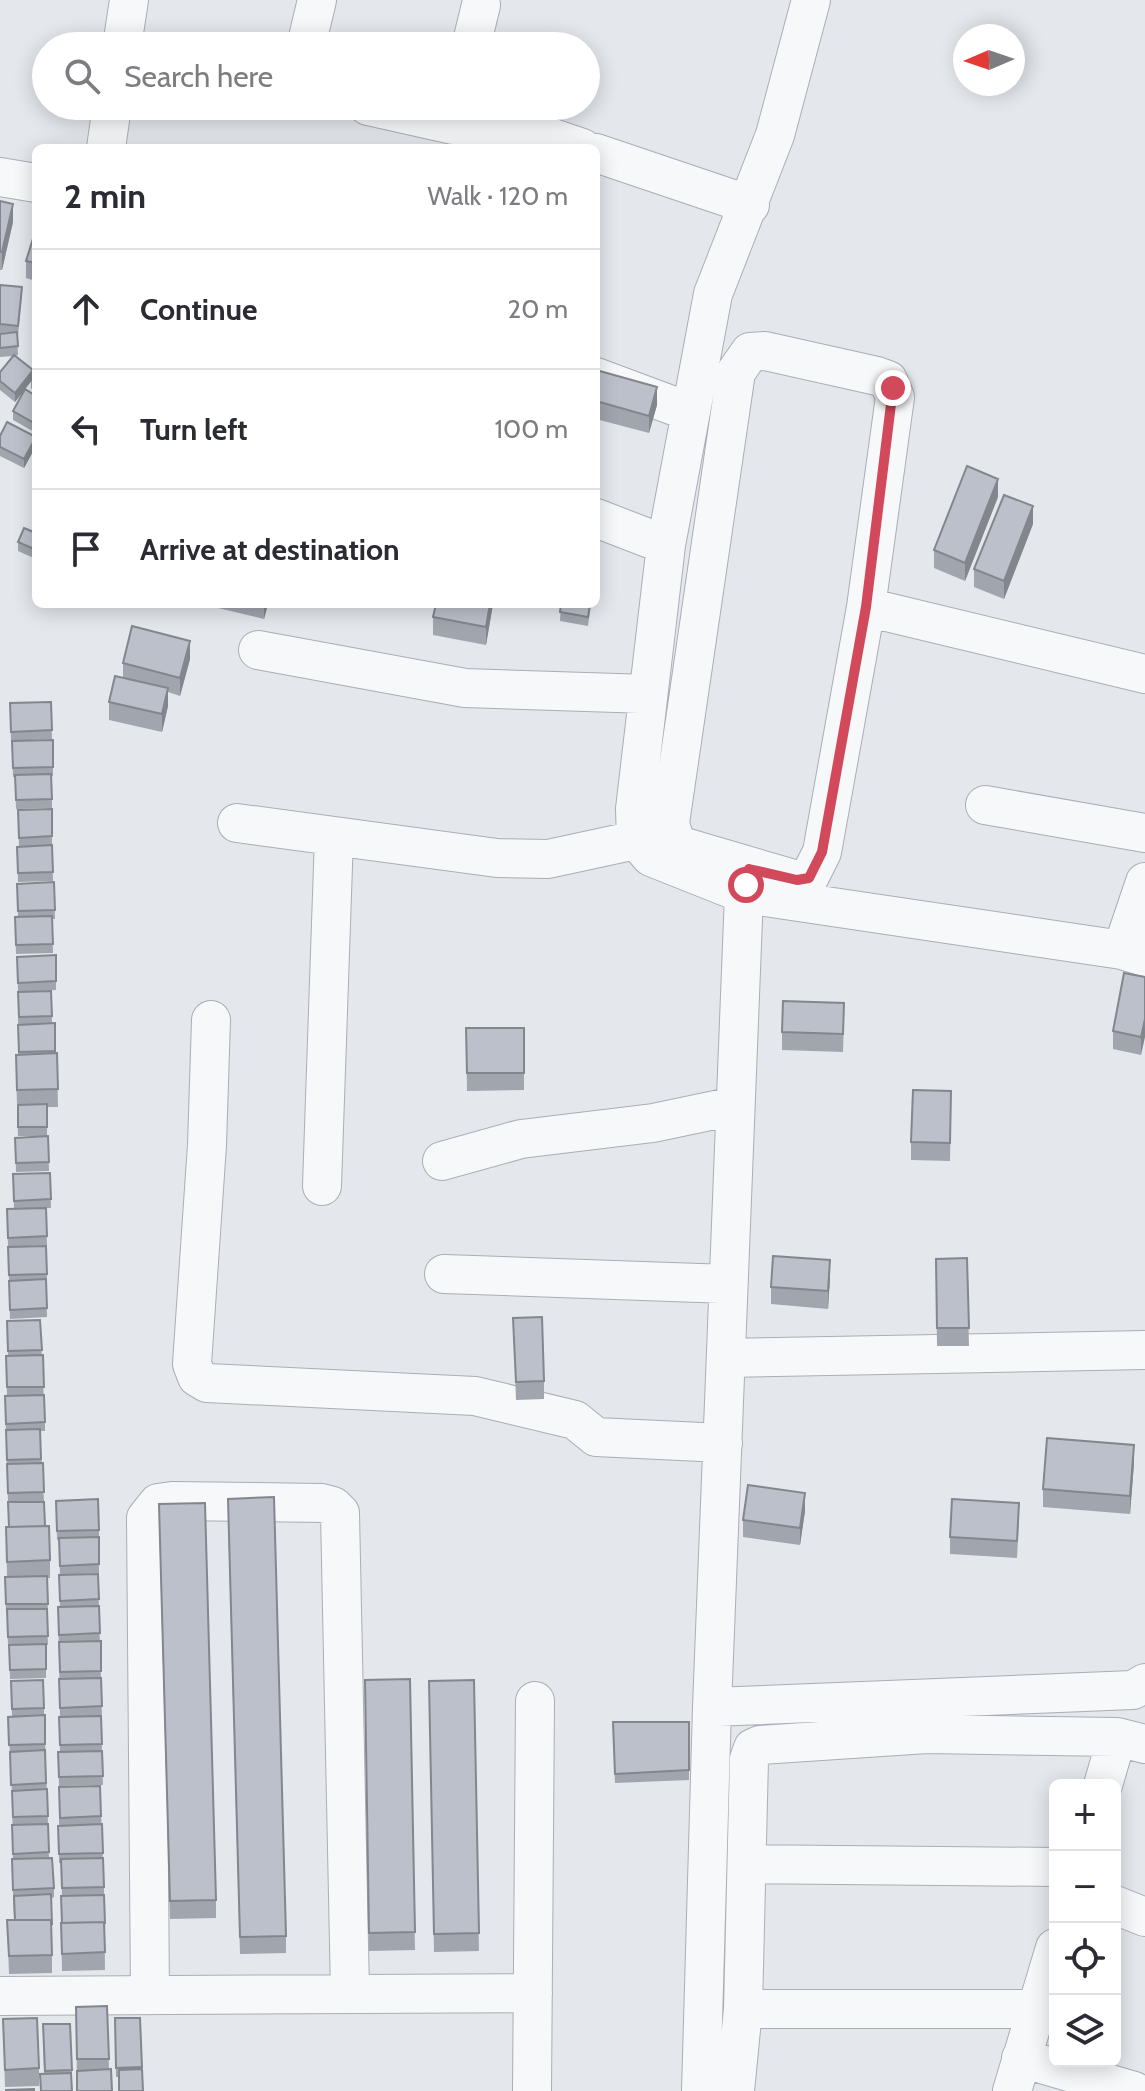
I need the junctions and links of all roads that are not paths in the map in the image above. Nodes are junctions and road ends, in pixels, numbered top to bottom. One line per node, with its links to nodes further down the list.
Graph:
1 (129, 0): 5 (street)
2 (317, 0): 6 (street)
3 (811, 0): 15 (street)
4 (481, 5): 7 (street)
5 (124, 32)
6 (309, 32)
7 (474, 32)
8 (110, 120): 10 (street)
9 (473, 120): 11 (street)
10 (107, 144)
11 (570, 144)
12 (600, 154): 15 (street)
13 (0, 177): 14 (street)
14 (32, 182)
15 (750, 205): 17 (street)
16 (600, 378): 17 (street)
17 (690, 412): 19 (street)
18 (600, 520): 19 (street)
19 (666, 545): 23 (street)
20 (866, 607): 22 (street); 29 (street); 29 (street)
21 (258, 650): 23 (street)
22 (1145, 674)
23 (648, 694): 28 (street)
24 (985, 805): 26 (street)
25 (237, 823): 27 (street)
26 (1145, 833)
27 (334, 836): 28 (street); 35 (street)
28 (636, 840): 29 (street)
29 (746, 881): 31 (street); 33 (street)
30 (1145, 882): 31 (street)
31 (1134, 953)
32 (211, 1020): 40 (street)
33 (734, 1106): 34 (street); 37 (street)
34 (442, 1161)
35 (322, 1186)
36 (444, 1274): 37 (street)
37 (728, 1284): 39 (street)
38 (1145, 1350): 39 (street)
39 (727, 1358): 40 (street)
40 (723, 1443): 43 (street)
41 (1145, 1683): 43 (street)
42 (535, 1701): 53 (street)
43 (712, 1707): 59 (street)
44 (1131, 1740): 45 (street); 46 (street)
45 (1107, 1779)
46 (749, 1864): 47 (street); 55 (street)
47 (1049, 1867)
48 (1121, 1907): 49 (street)
49 (1145, 1917)
50 (1049, 1968): 56 (street)
51 (350, 1992): 52 (street); 52 (street); 53 (street)
52 (150, 1993): 54 (street)
53 (533, 1993): 58 (street)
54 (0, 1996)
55 (743, 2009): 56 (street); 60 (street)
56 (1037, 2009): 57 (street)
57 (1016, 2074): 61 (street)
58 (532, 2091)
59 (701, 2091)
60 (735, 2091)
61 (1134, 2091)

